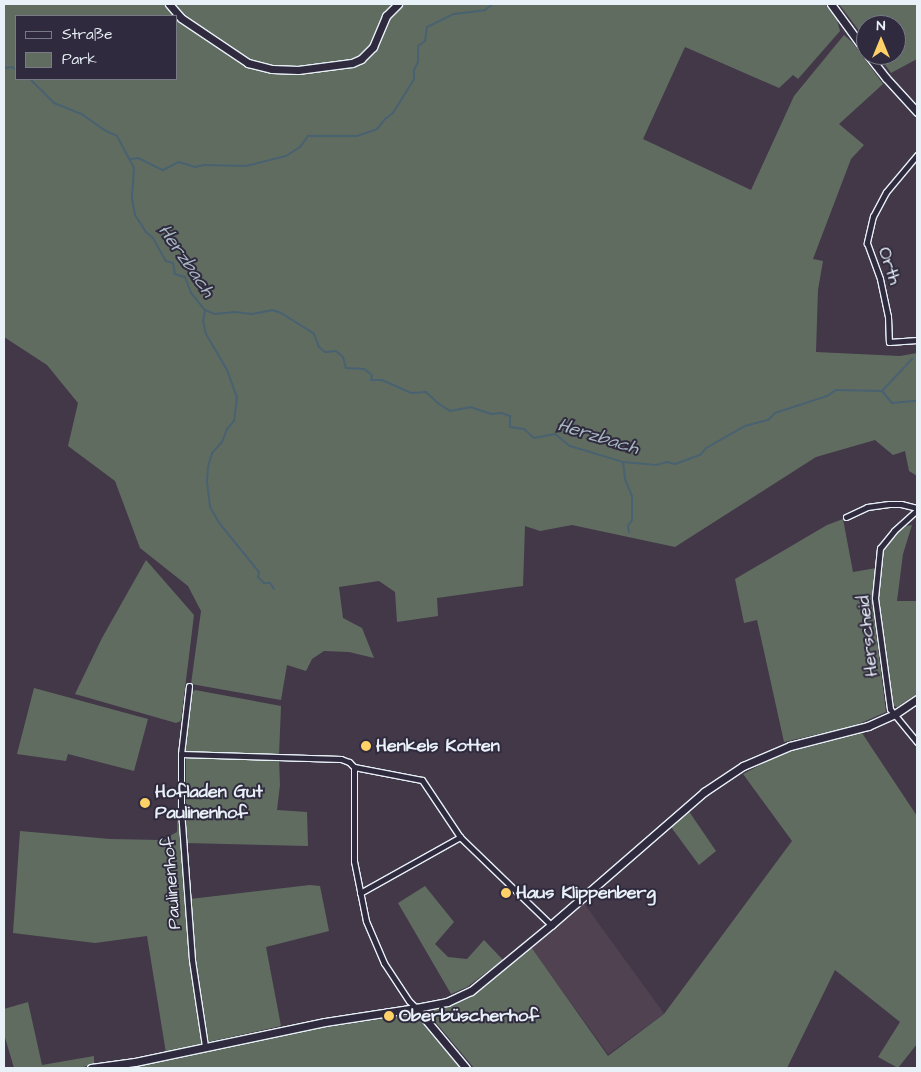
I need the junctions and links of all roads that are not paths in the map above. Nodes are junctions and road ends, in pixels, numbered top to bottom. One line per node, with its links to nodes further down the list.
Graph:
1 (169, 4): 2 (street)
2 (398, 4)
3 (831, 4): 4 (street)
4 (856, 38)
5 (876, 65): 6 (street)
6 (917, 112)
7 (917, 155): 8 (street, Orth)
8 (917, 340)
9 (917, 509): 10 (street, Herscheid); 13 (street, Herscheid)
10 (846, 517)
11 (189, 686): 15 (street, Paulinenhof)
12 (917, 699): 13 (street)
13 (895, 714): 14 (street); 19 (street)
14 (917, 742)
15 (181, 754): 16 (street); 21 (street, Paulinenhof)
16 (354, 767): 17 (street); 18 (street)
17 (460, 837): 18 (street); 19 (street)
18 (360, 893): 20 (street)
19 (552, 925): 20 (street)
20 (416, 1008): 21 (street); 23 (street)
21 (206, 1046): 22 (street)
22 (91, 1068)
23 (466, 1068)

